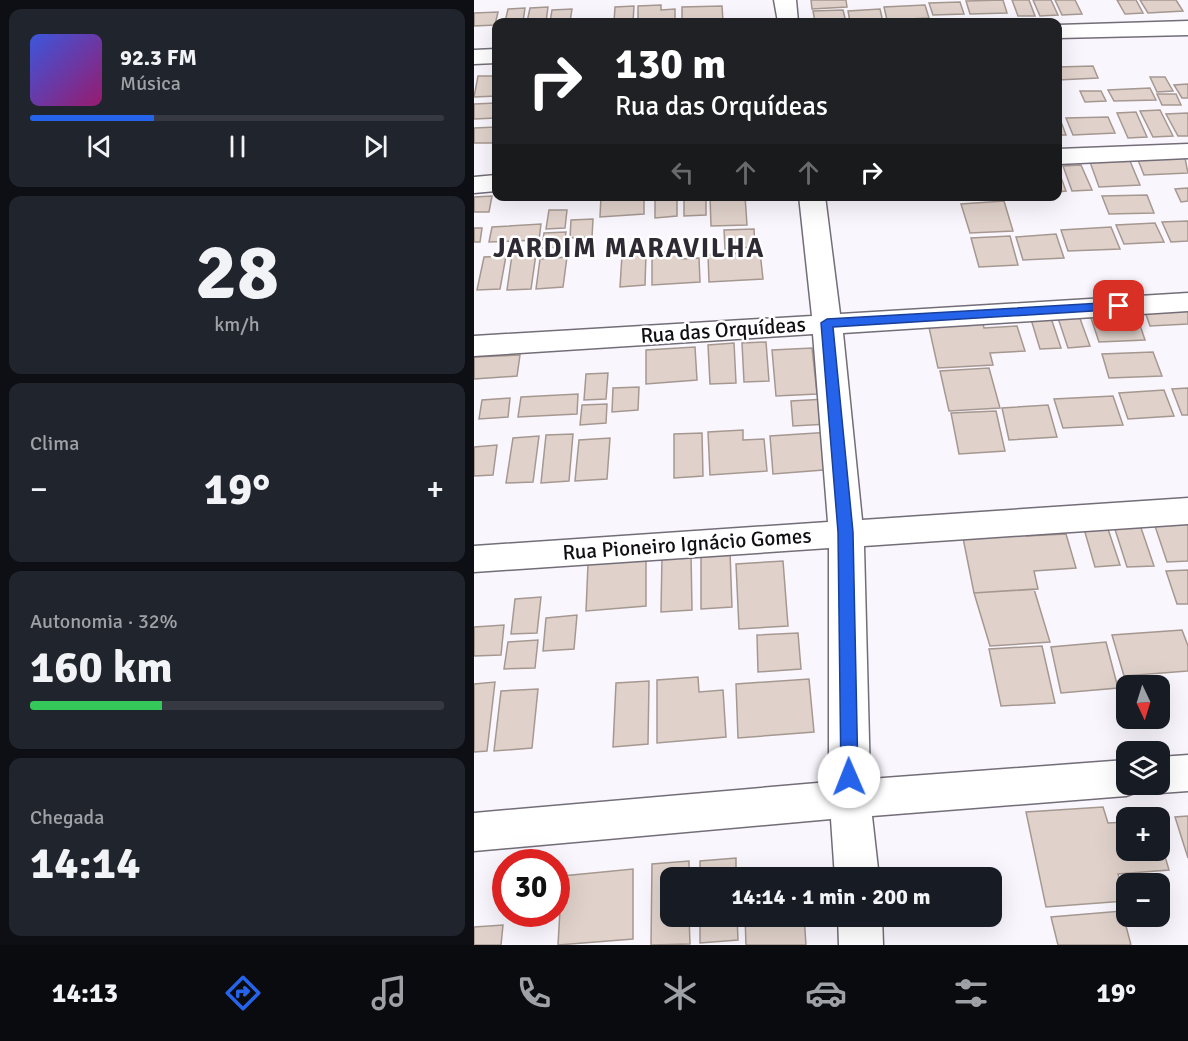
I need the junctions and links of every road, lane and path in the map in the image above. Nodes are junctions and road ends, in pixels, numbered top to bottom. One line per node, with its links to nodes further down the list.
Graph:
1 (784, 0): 2 (street)
2 (787, 18)
3 (1188, 28): 4 (street)
4 (1062, 32)
5 (492, 56): 6 (street)
6 (474, 57)
7 (1188, 151): 8 (street)
8 (1062, 157)
9 (492, 183): 10 (street)
10 (474, 185)
11 (813, 201): 13 (street)
12 (1188, 302): 13 (street, Rua das Orquídeas)
13 (827, 323): 14 (street, Rua das Orquídeas); 16 (street)
14 (474, 346)
15 (1188, 511): 16 (street, Rua Pioneiro Ignácio Gomes)
16 (846, 532): 17 (street, Rua Pioneiro Ignácio Gomes); 21 (street)
17 (474, 559)
18 (1188, 773): 19 (street)
19 (1170, 774)
20 (1116, 779): 21 (street)
21 (850, 799): 22 (street); 23 (street)
22 (474, 832)
23 (856, 867)
24 (860, 927): 25 (street)
25 (861, 945)

